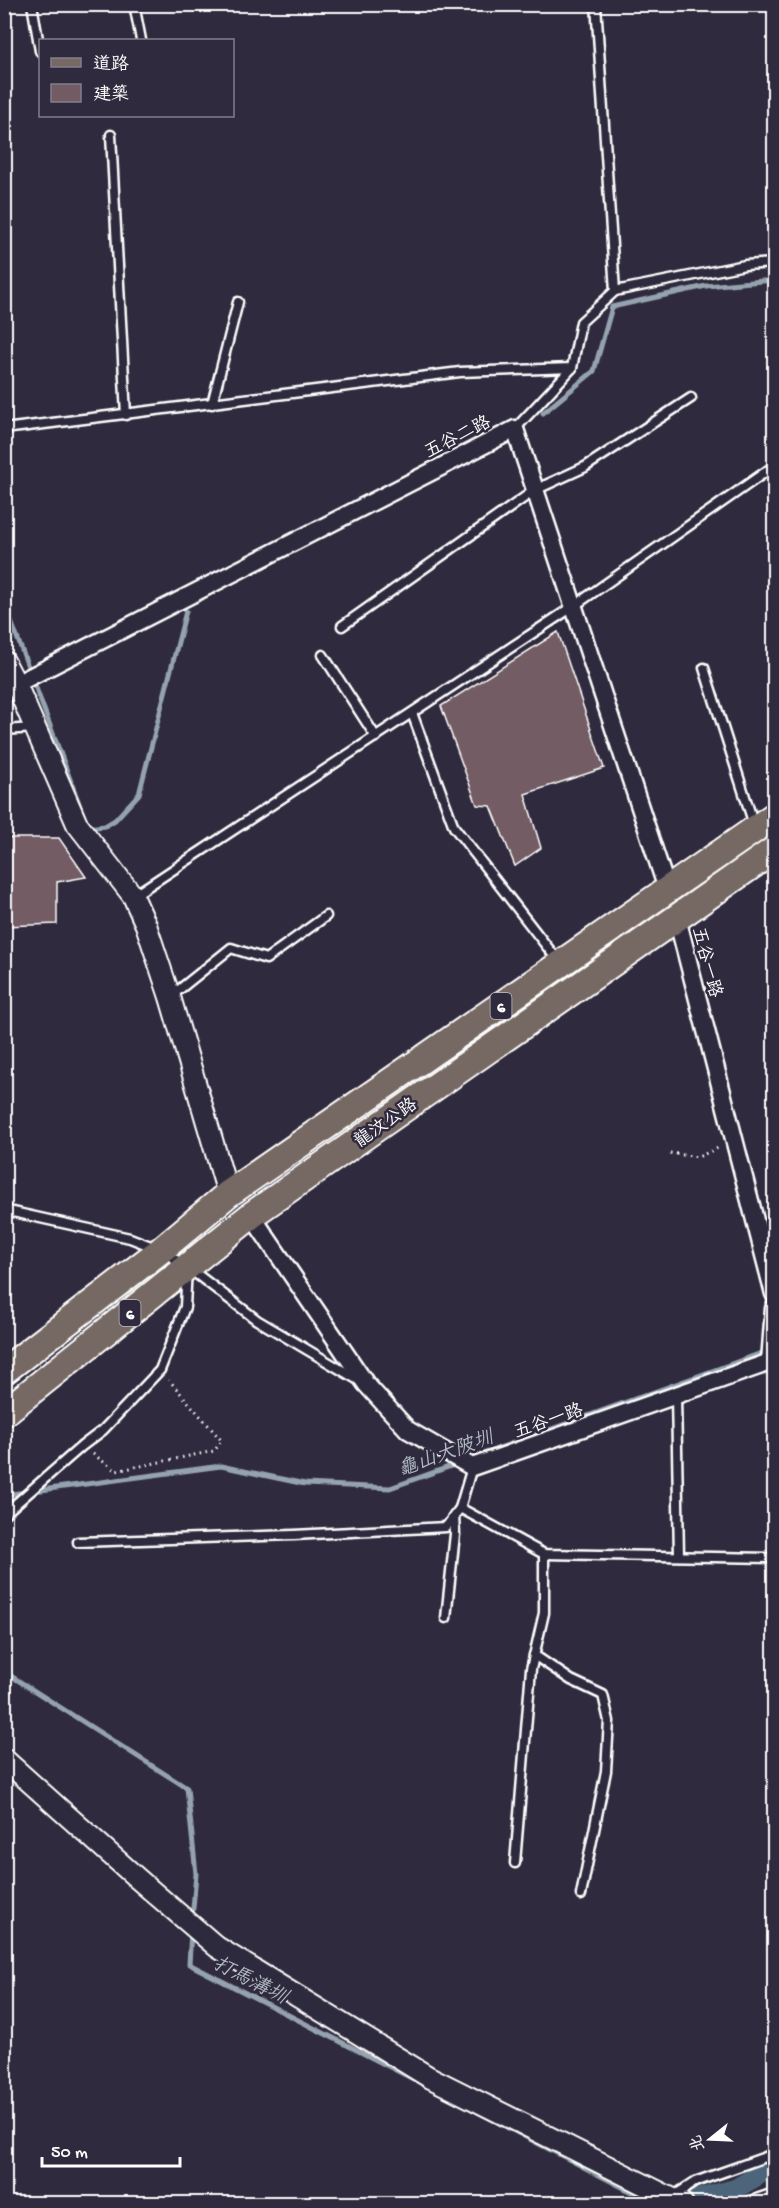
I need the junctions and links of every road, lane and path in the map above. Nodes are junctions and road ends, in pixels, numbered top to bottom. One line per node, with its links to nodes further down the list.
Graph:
1 (32, 4): 5 (lane)
2 (134, 4): 4 (lane)
3 (596, 4): 8 (lane)
4 (141, 39)
5 (39, 45)
6 (111, 135): 13 (lane)
7 (774, 263): 8 (lane)
8 (615, 291): 10 (lane)
9 (238, 302): 12 (lane)
10 (572, 368): 12 (lane); 15 (lane)
11 (691, 398): 17 (lane)
12 (212, 404): 13 (lane)
13 (126, 415): 14 (lane)
14 (4, 429)
15 (515, 429): 17 (street, 五谷二路); 23 (street, 五谷二路)
16 (774, 466): 18 (lane)
17 (535, 490): 18 (street, 五谷二路); 19 (lane)
18 (574, 606): 24 (lane); 30 (street, 五谷二路)
19 (342, 626)
20 (323, 655): 27 (lane)
21 (4, 661): 23 (street)
22 (704, 668): 28 (lane)
23 (21, 681): 25 (street)
24 (412, 713): 27 (lane); 34 (lane)
25 (35, 728): 26 (lane); 31 (street)
26 (4, 730)
27 (376, 738): 31 (lane)
28 (765, 823): 30 (main road, 龍汶公路 / 6)
29 (774, 850): 33 (main road, 龍汶公路 / 6)
30 (667, 890): 34 (main road, 龍汶公路 / 6)
31 (133, 896): 35 (street)
32 (326, 916): 35 (lane)
33 (677, 918): 36 (street, 五谷一路); 40 (main road, 龍汶公路 / 6)
34 (561, 965): 38 (main road, 龍汶公路 / 6)
35 (170, 997): 38 (street)
36 (734, 1136): 37 (path); 43 (street, 五谷一路)
37 (670, 1153)
38 (228, 1194): 40 (main road); 41 (main road, 龍汶公路 / 6)
39 (4, 1210): 41 (lane)
40 (254, 1214): 42 (main road, 龍汶公路 / 6); 48 (street)
41 (161, 1250): 42 (lane); 47 (main road, 龍汶公路 / 6)
42 (187, 1267): 46 (lane); 48 (lane); 50 (main road, 龍汶公路 / 6)
43 (774, 1294)
44 (774, 1308): 45 (street, 五谷一路)
45 (772, 1361): 49 (street, 五谷一路)
46 (160, 1370): 51 (lane); 51 (path)
47 (4, 1371)
48 (366, 1384): 52 (street)
49 (676, 1395): 52 (street, 五谷一路); 58 (lane)
50 (6, 1412)
51 (82, 1446): 54 (lane)
52 (472, 1467): 53 (lane)
53 (460, 1508): 55 (lane); 57 (lane)
54 (4, 1514)
55 (454, 1516): 56 (lane); 60 (lane)
56 (78, 1542)
57 (544, 1554): 58 (lane); 61 (lane)
58 (679, 1556): 59 (lane)
59 (774, 1558)
60 (446, 1618)
61 (534, 1655): 63 (lane); 64 (lane)
62 (4, 1759): 67 (street)
63 (515, 1863)
64 (581, 1895)
65 (774, 2154): 67 (lane)
66 (774, 2193): 68 (lane)
67 (678, 2200)
68 (741, 2204)

